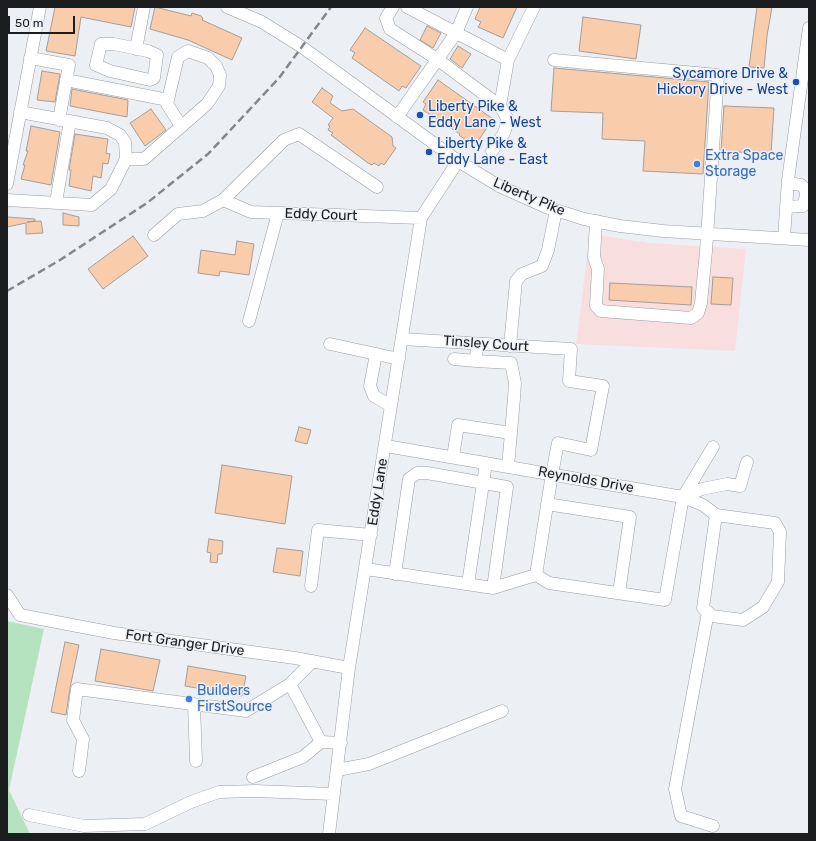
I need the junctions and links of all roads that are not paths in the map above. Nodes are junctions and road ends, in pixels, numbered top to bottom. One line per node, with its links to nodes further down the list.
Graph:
1 (40, 7): 11 (street)
2 (144, 7): 10 (street)
3 (227, 7): 20 (street, Liberty Pike)
4 (393, 7): 12 (street)
5 (407, 7): 9 (street)
6 (467, 7): 9 (street)
7 (534, 7): 13 (street)
8 (809, 28): 16 (street)
9 (456, 33): 12 (street); 13 (street)
10 (136, 49): 10 (street)
11 (30, 58): 15 (street); 19 (street)
12 (437, 59): 18 (street); 20 (street)
13 (508, 60): 18 (street)
14 (554, 60): 37 (street)
15 (66, 80): 17 (street); 21 (street)
16 (805, 85): 27 (street)
17 (168, 100): 22 (street); 22 (street)
18 (500, 106): 23 (street)
19 (20, 112): 21 (street); 26 (street)
20 (397, 116): 25 (street, Liberty Pike)
21 (65, 120): 24 (street); 31 (street)
22 (182, 126): 24 (street)
23 (492, 151)
24 (126, 159): 31 (street)
25 (458, 161): 33 (street, Liberty Pike); 35 (street, Eddy Lane)
26 (7, 184)
27 (788, 184): 32 (street); 32 (street)
28 (377, 187): 30 (street)
29 (7, 200): 31 (street)
30 (224, 200): 34 (street, Eddy Court); 38 (street)
31 (56, 202)
32 (786, 207): 39 (street)
33 (556, 210): 36 (street, Liberty Pike); 45 (street)
34 (278, 213): 35 (street, Eddy Court); 41 (street)
35 (421, 218): 42 (street, Eddy Lane)
36 (596, 221): 37 (street, Liberty Pike); 37 (street)
37 (706, 234): 39 (street, Liberty Pike)
38 (154, 235)
39 (784, 238): 40 (street, Liberty Pike)
40 (809, 240)
41 (249, 321)
42 (402, 339): 44 (street, Tinsley Court); 47 (street, Eddy Lane)
43 (330, 344): 46 (street)
44 (477, 344): 45 (street, Tinsley Court); 49 (street)
45 (510, 346): 58 (street, Tinsley Court)
46 (376, 354): 47 (street); 50 (street)
47 (399, 359): 50 (street, Eddy Lane)
48 (454, 359): 49 (street)
49 (476, 360): 51 (street)
50 (392, 406): 52 (street, Eddy Lane)
51 (511, 433): 54 (street); 57 (street)
52 (386, 446): 54 (street, Reynolds Drive); 63 (street, Eddy Lane)
53 (713, 447): 60 (street)
54 (453, 457): 56 (street, Reynolds Drive)
55 (747, 462): 60 (street)
56 (486, 463): 57 (street, Reynolds Drive); 59 (street)
57 (508, 467): 58 (street, Reynolds Drive)
58 (552, 474): 60 (street, Reynolds Drive); 61 (street)
59 (482, 482): 65 (street); 67 (street); 69 (street)
60 (683, 497): 62 (street, Reynolds Drive); 70 (street)
61 (547, 504): 66 (street); 70 (street)
62 (716, 515): 72 (street); 72 (street)
63 (371, 535): 64 (street, Eddy Lane); 68 (street)
64 (366, 570): 65 (street); 76 (street, Eddy Lane)
65 (394, 574): 67 (street)
66 (536, 575): 69 (street); 70 (street)
67 (468, 584): 69 (street)
68 (311, 586)
69 (492, 588)
70 (619, 593)
71 (7, 595): 74 (street)
72 (708, 612): 88 (street)
73 (7, 613): 74 (street, Fort Granger Drive)
74 (20, 615): 75 (street, Fort Granger Drive)
75 (313, 661): 76 (street, Fort Granger Drive); 77 (street)
76 (350, 668): 81 (street, Eddy Lane)
77 (290, 684): 78 (street); 80 (street)
78 (194, 704): 82 (street); 84 (street)
79 (502, 711): 83 (street)
80 (321, 742): 81 (street); 85 (street)
81 (340, 743): 83 (street, Eddy Lane)
82 (196, 761)
83 (337, 770): 86 (street, Eddy Lane)
84 (79, 771)
85 (253, 777)
86 (333, 794): 87 (street); 89 (street, Eddy Lane)
87 (29, 815)
88 (713, 826)
89 (329, 834)

